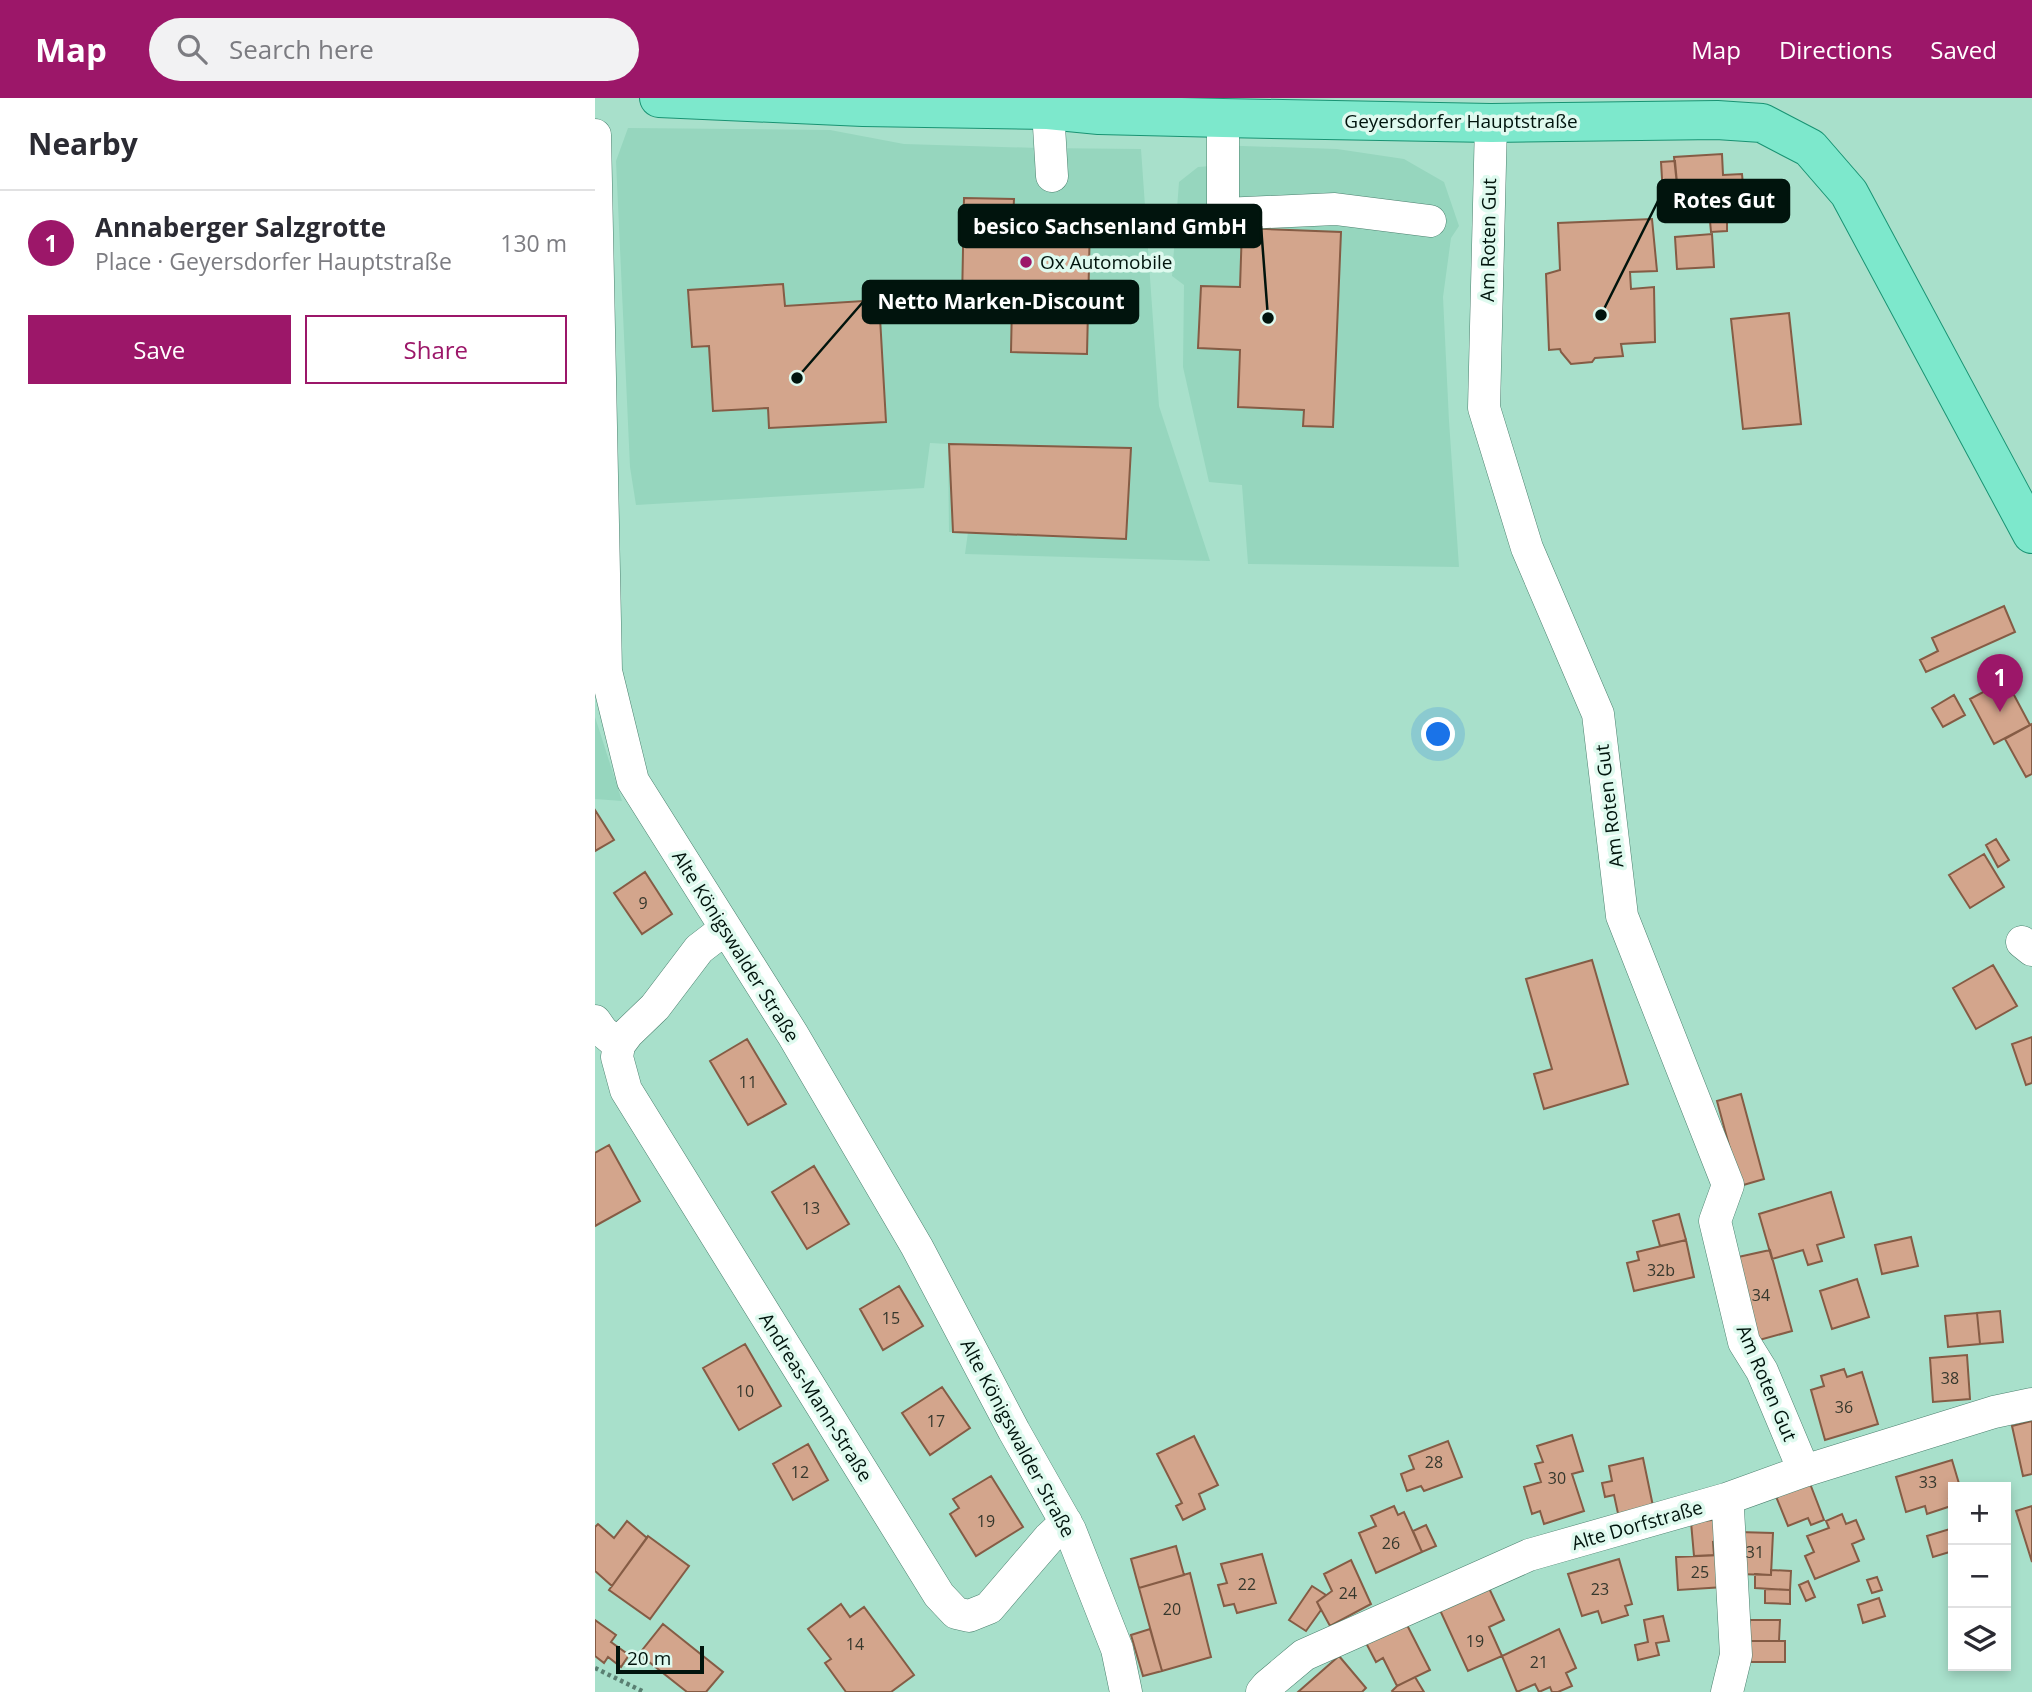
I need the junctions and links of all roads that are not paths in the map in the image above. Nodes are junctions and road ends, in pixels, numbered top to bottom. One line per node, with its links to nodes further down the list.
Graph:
1 (659, 98): 3 (main road, Geyersdorfer Hauptstraße)
2 (1720, 109): 5 (main road, Geyersdorfer Hauptstraße); 10 (main road, Geyersdorfer Hauptstraße)
3 (1048, 110): 4 (main road, Geyersdorfer Hauptstraße); 7 (street)
4 (1223, 118): 5 (main road, Geyersdorfer Hauptstraße); 8 (street)
5 (1491, 122): 15 (street, Am Roten Gut)
6 (595, 135): 9 (street, Alte Königswalder Straße)
7 (1052, 176)
8 (1430, 221)
9 (597, 359): 11 (street, Alte Königswalder Straße)
10 (2032, 534)
11 (725, 929): 13 (street); 17 (street, Alte Königswalder Straße)
12 (595, 1021): 13 (street)
13 (619, 1045): 17 (street, Andreas-Mann-Straße)
14 (2032, 1404): 15 (street, Alte Dorfstraße)
15 (1804, 1471): 16 (street, Alte Dorfstraße)
16 (1726, 1499): 19 (street, Alte Dorfstraße); 20 (street)
17 (1066, 1522): 18 (street, Alte Königswalder Straße)
18 (1126, 1692)
19 (1262, 1692)
20 (1727, 1692)

